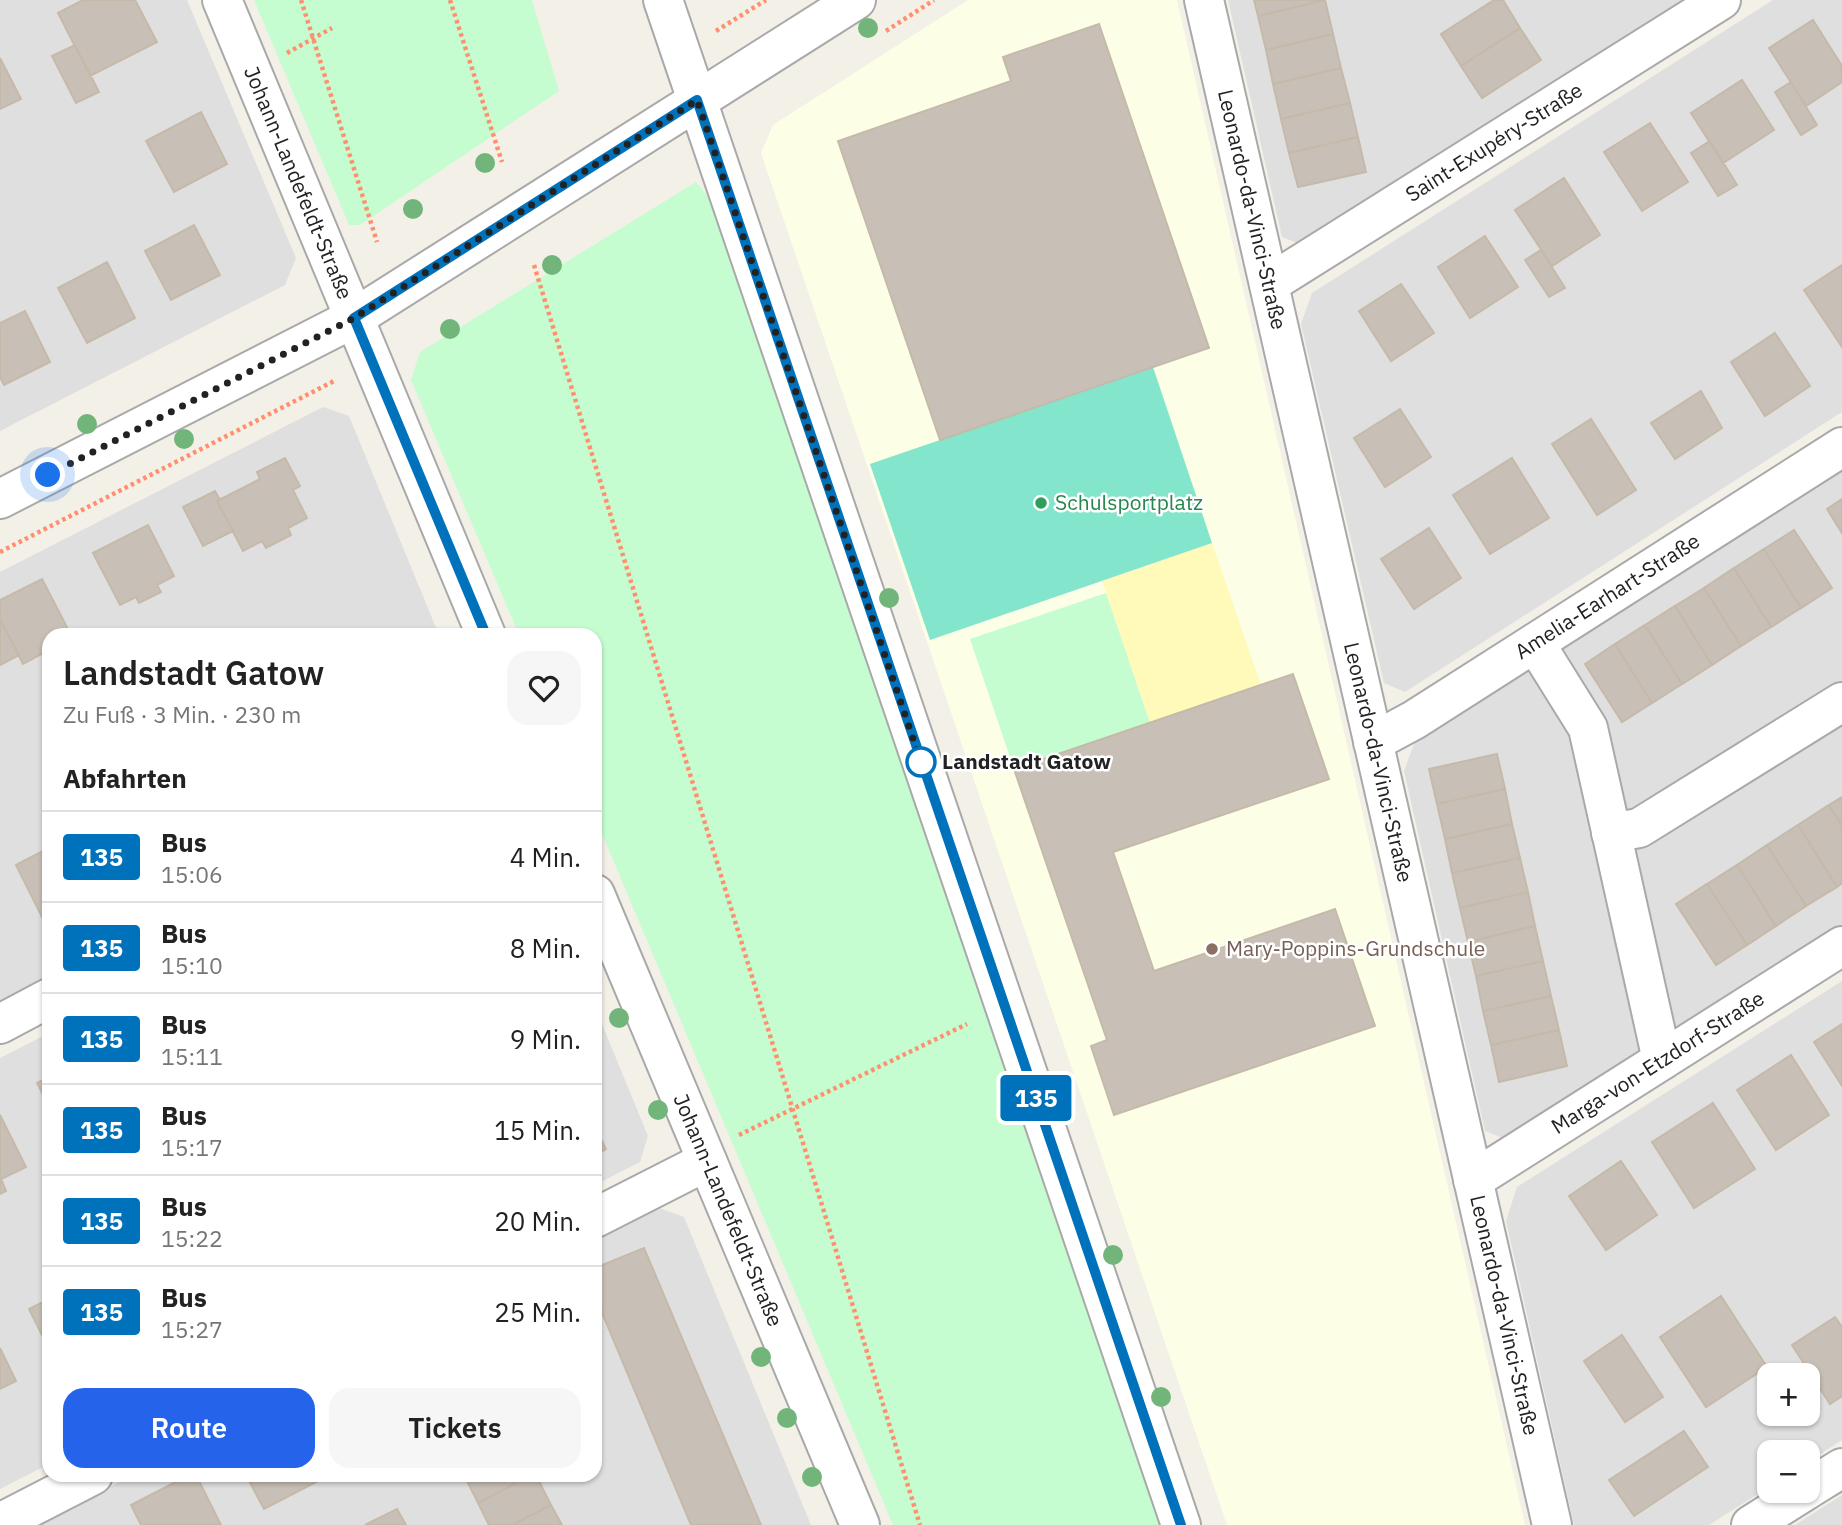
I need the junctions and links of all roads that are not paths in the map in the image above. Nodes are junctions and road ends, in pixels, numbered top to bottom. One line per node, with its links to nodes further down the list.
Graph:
1 (222, 0): 8 (street, Johann-Landefeldt-Straße)
2 (663, 0): 6 (street)
3 (856, 0): 6 (street)
4 (1204, 0): 7 (street, Leonardo-da-Vinci-Straße)
5 (1721, 0): 7 (street, Saint-Exupéry-Straße)
6 (697, 100): 8 (street); 30 (street)
7 (1269, 284): 14 (street, Leonardo-da-Vinci-Straße)
8 (354, 318): 10 (street); 11 (street, Johann-Landefeldt-Straße)
9 (1842, 447): 12 (street, Amelia-Earhart-Straße)
10 (0, 499)
11 (483, 628)
12 (1535, 643): 14 (street, Amelia-Earhart-Straße); 15 (street)
13 (1842, 702): 15 (street)
14 (1374, 742): 22 (street, Leonardo-da-Vinci-Straße)
15 (1611, 833): 20 (street)
16 (602, 911): 21 (street, Johann-Landefeldt-Straße)
17 (1842, 946): 20 (street, Marga-von-Etzdorf-Straße)
18 (42, 1002): 19 (street)
19 (0, 1024)
20 (1662, 1060): 22 (street, Marga-von-Etzdorf-Straße)
21 (706, 1157): 23 (street); 29 (street, Johann-Landefeldt-Straße)
22 (1474, 1180): 31 (street, Leonardo-da-Vinci-Straße)
23 (602, 1215)
24 (1842, 1468): 25 (street)
25 (1820, 1481)
26 (79, 1482): 28 (street)
27 (1786, 1503): 32 (street)
28 (0, 1523)
29 (860, 1525)
30 (1181, 1525)
31 (1552, 1525)
32 (1751, 1525)

